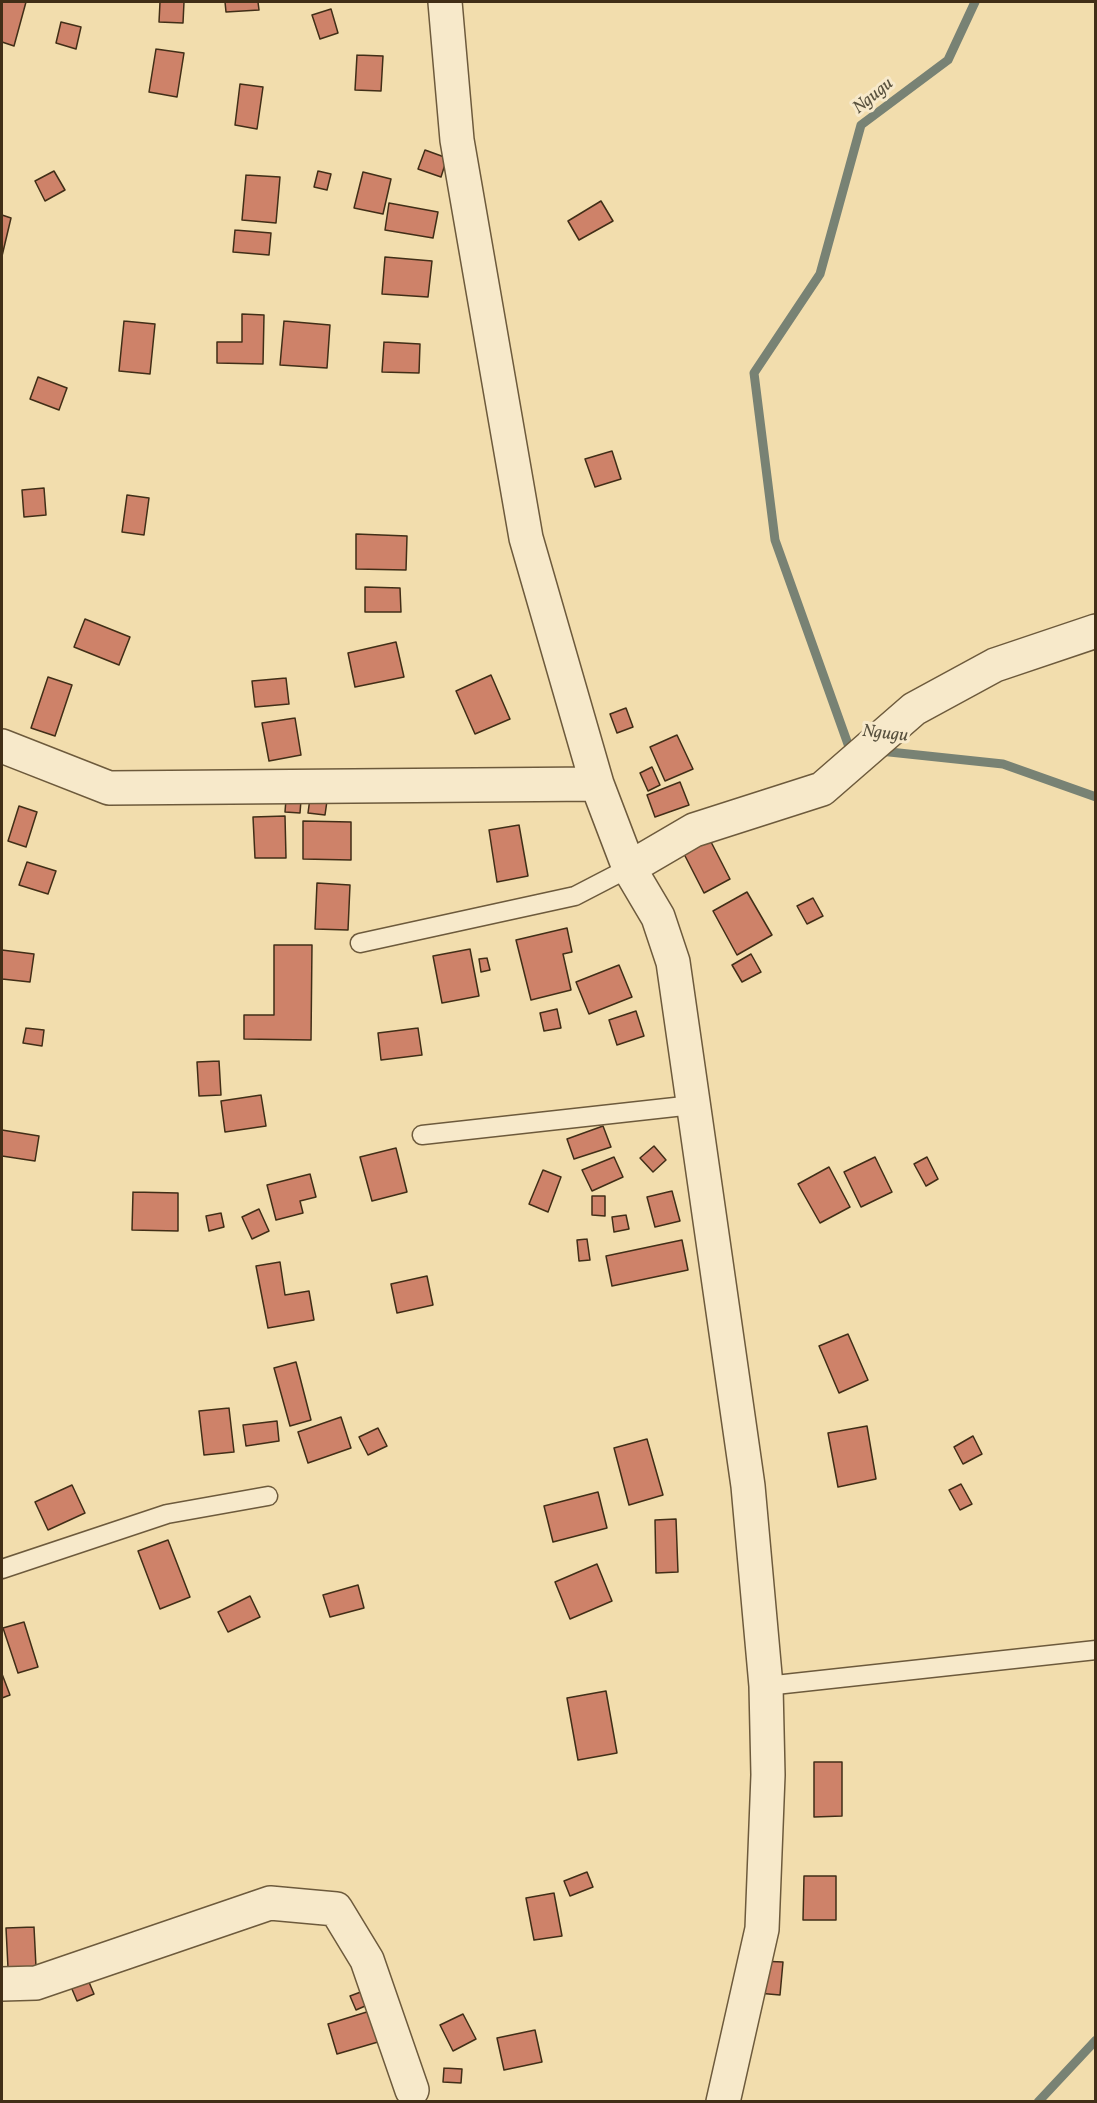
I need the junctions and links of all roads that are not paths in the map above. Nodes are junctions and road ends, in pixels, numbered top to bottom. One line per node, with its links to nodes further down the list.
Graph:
1 (445, 2): 4 (street)
2 (1095, 631): 5 (street)
3 (2, 746): 4 (street)
4 (597, 784): 5 (street)
5 (629, 868): 6 (lane); 7 (street)
6 (360, 943)
7 (693, 1105): 8 (lane); 12 (street)
8 (422, 1135)
9 (268, 1496): 10 (lane)
10 (2, 1569)
11 (1095, 1650): 12 (lane)
12 (766, 1686): 15 (street)
13 (2, 1984): 14 (street)
14 (412, 2090)
15 (723, 2102)

